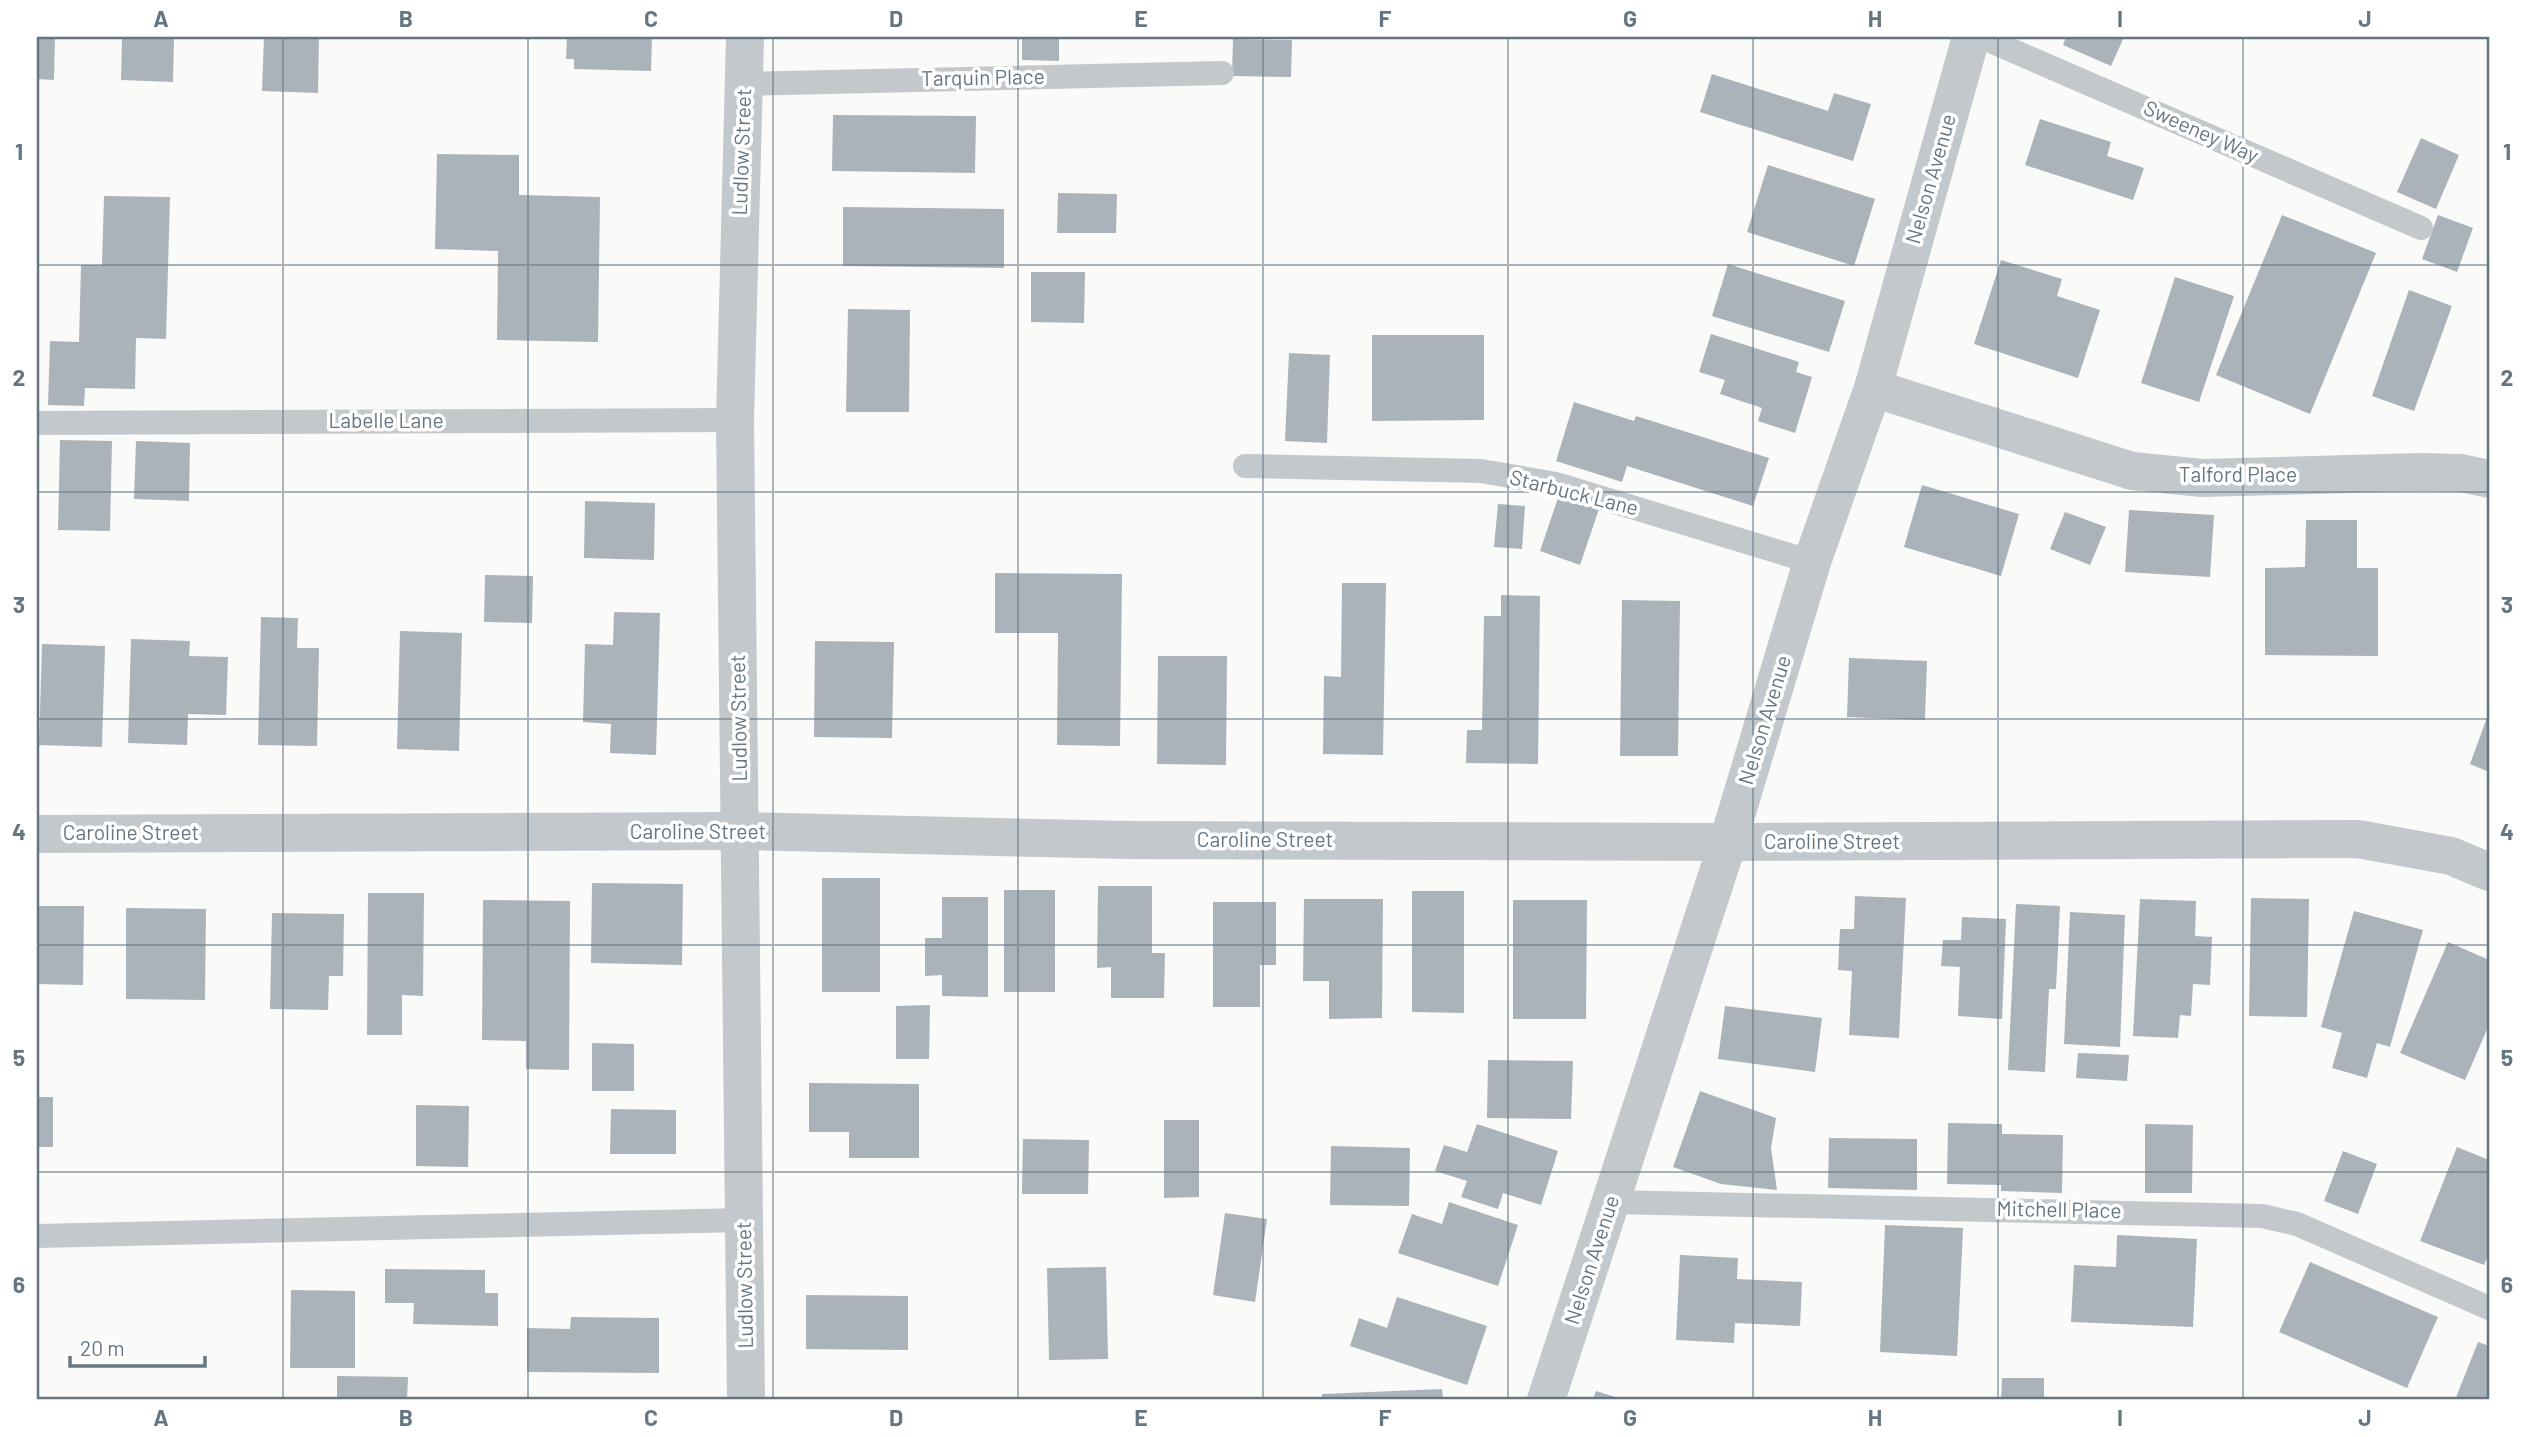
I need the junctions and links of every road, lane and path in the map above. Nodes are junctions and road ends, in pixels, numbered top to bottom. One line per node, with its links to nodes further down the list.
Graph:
1 (745, 37): 5 (street, Ludlow Street)
2 (1971, 37): 7 (street, Nelson Avenue)
3 (1981, 37): 6 (lane, Sweeney Way)
4 (1222, 73): 5 (lane, Tarquin Place)
5 (744, 84): 8 (street, Ludlow Street)
6 (2421, 228)
7 (1873, 388): 11 (street, Talford Place); 12 (street, Nelson Avenue)
8 (735, 420): 9 (lane, Labelle Lane); 13 (street, Ludlow Street)
9 (37, 423)
10 (1245, 466): 12 (lane, Starbuck Lane)
11 (2489, 480)
12 (1812, 562): 15 (street, Nelson Avenue)
13 (740, 831): 14 (street, Caroline Street); 15 (street, Caroline Street); 18 (street, Ludlow Street)
14 (37, 834)
15 (1728, 842): 16 (street, Caroline Street); 17 (street, Nelson Avenue)
16 (2489, 872)
17 (1611, 1202): 20 (lane, Mitchell Place); 22 (street, Nelson Avenue)
18 (744, 1220): 19 (lane); 21 (street, Ludlow Street)
19 (37, 1236)
20 (2489, 1308)
21 (746, 1400)
22 (1546, 1400)

